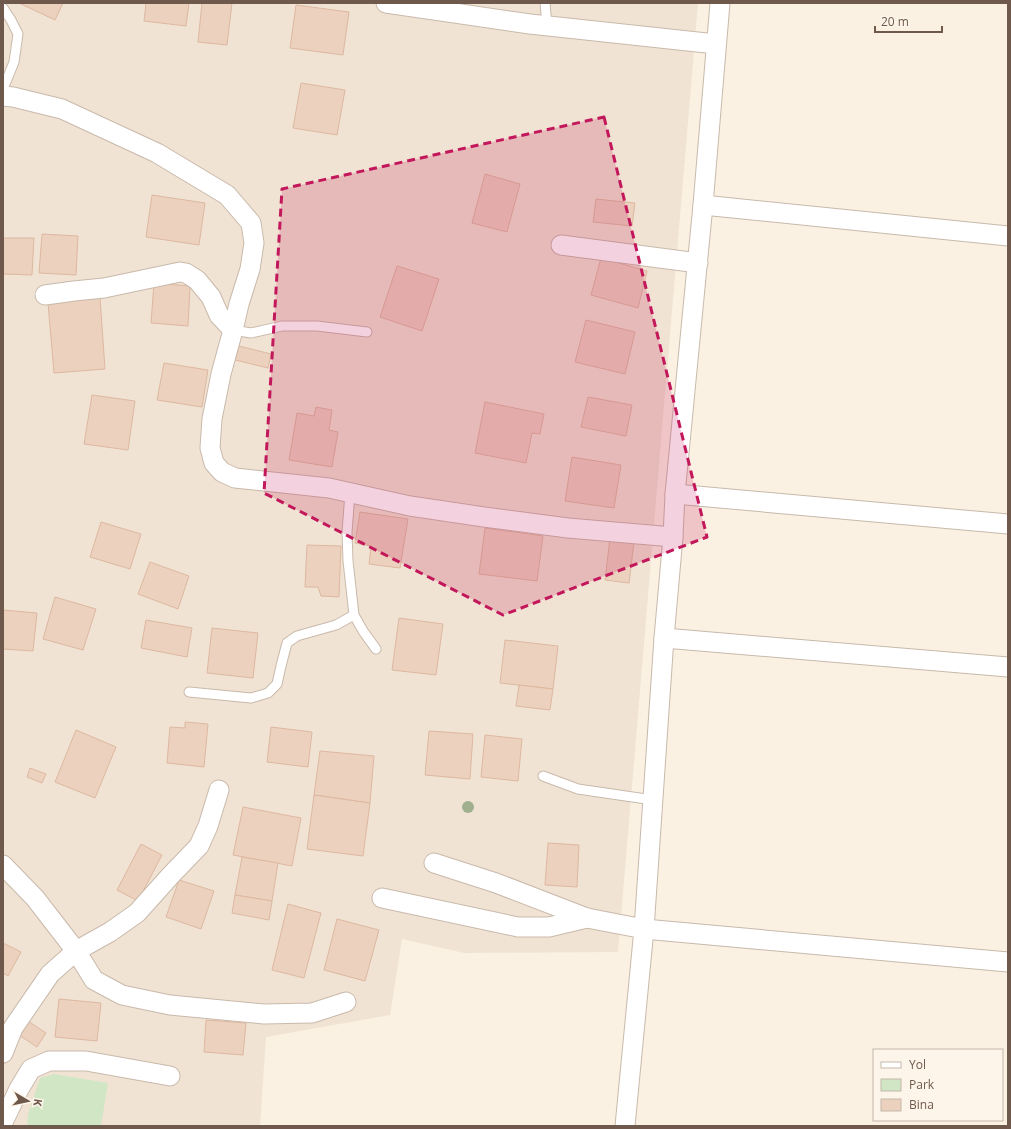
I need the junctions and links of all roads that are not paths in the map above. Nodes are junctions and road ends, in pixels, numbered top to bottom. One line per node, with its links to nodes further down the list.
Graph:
1 (386, 3): 5 (street)
2 (545, 3): 5 (lane)
3 (720, 3): 6 (street)
4 (3, 8): 7 (lane)
5 (547, 26): 6 (street)
6 (716, 44): 9 (street)
7 (3, 89)
8 (3, 96): 14 (street)
9 (703, 205): 10 (street); 12 (street)
10 (1008, 236)
11 (560, 245): 12 (street)
12 (698, 263): 17 (street)
13 (45, 295): 14 (street)
14 (233, 330): 15 (lane); 16 (street)
15 (367, 332)
16 (350, 493): 19 (street); 20 (lane)
17 (675, 494): 18 (street); 19 (street)
18 (1008, 524)
19 (673, 537): 21 (street)
20 (354, 615): 22 (lane); 24 (lane)
21 (664, 638): 23 (street); 27 (street)
22 (376, 649)
23 (1008, 667)
24 (189, 692)
25 (543, 776): 27 (lane)
26 (219, 790): 33 (street)
27 (653, 800): 32 (street)
28 (434, 863): 31 (street)
29 (3, 865): 33 (street)
30 (382, 898): 31 (street)
31 (587, 918): 32 (street)
32 (644, 929): 34 (street); 39 (street)
33 (76, 951): 35 (street); 36 (street)
34 (1008, 962)
35 (346, 1002)
36 (3, 1053)
37 (170, 1076): 38 (street)
38 (3, 1122)
39 (625, 1126)

